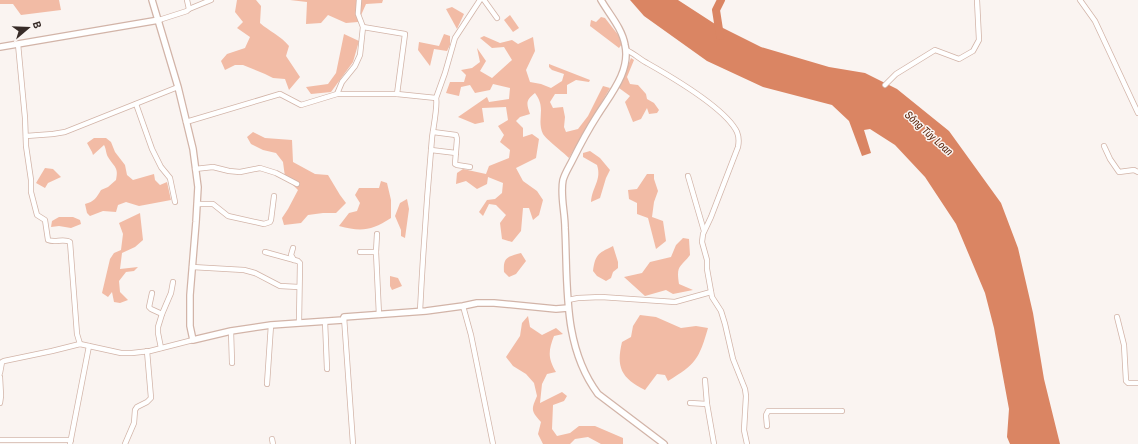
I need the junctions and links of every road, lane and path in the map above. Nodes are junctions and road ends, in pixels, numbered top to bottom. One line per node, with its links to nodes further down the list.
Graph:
1 (152, 0): 12 (street)
2 (188, 0): 10 (street)
3 (211, 0): 10 (street)
4 (359, 0): 13 (street)
5 (480, 0): 21 (street)
6 (484, 0): 11 (street)
7 (600, 0): 16 (street)
8 (977, 0): 17 (street)
9 (1080, 0): 23 (street)
10 (189, 9): 12 (street)
11 (497, 18)
12 (159, 20): 14 (street); 18 (street)
13 (363, 27): 19 (street); 20 (street)
14 (18, 44): 15 (street); 26 (street)
15 (0, 47)
16 (626, 50): 38 (street); 50 (street)
17 (885, 86)
18 (178, 87): 22 (street); 24 (street)
19 (337, 94): 20 (street); 24 (street)
20 (397, 94): 21 (street)
21 (436, 98): 25 (street)
22 (136, 104): 26 (street); 36 (street)
23 (1138, 113)
24 (186, 122): 31 (street)
25 (433, 132): 28 (street); 29 (street)
26 (26, 136): 63 (street)
27 (1104, 146): 32 (street)
28 (431, 150): 29 (street); 53 (street)
29 (456, 153): 30 (street)
30 (470, 167)
31 (195, 169): 34 (street); 37 (street)
32 (1138, 172)
33 (688, 176): 38 (street)
34 (297, 184)
35 (274, 196): 37 (street)
36 (175, 202)
37 (197, 204): 45 (street)
38 (704, 231): 48 (street)
39 (377, 234): 43 (street)
40 (293, 248): 44 (street)
41 (265, 252): 44 (street)
42 (360, 252): 43 (street)
43 (376, 252): 55 (street)
44 (294, 260): 47 (street)
45 (192, 267): 47 (street); 62 (street)
46 (173, 282): 54 (street)
47 (299, 287): 59 (street)
48 (711, 292): 50 (street); 86 (street)
49 (152, 293): 54 (street)
50 (568, 300): 52 (street)
51 (463, 306): 52 (street); 53 (street); 83 (street)
52 (568, 308): 84 (street)
53 (420, 311): 55 (street)
54 (162, 314): 65 (street)
55 (380, 315): 57 (street)
56 (1117, 316): 72 (street)
57 (344, 317): 58 (street); 82 (street)
58 (325, 321): 59 (street); 68 (street)
59 (299, 323): 60 (street)
60 (271, 325): 61 (street); 73 (street)
61 (231, 331): 62 (street); 67 (street)
62 (193, 340): 65 (street)
63 (80, 344): 64 (street); 69 (street)
64 (89, 346): 66 (street); 80 (street)
65 (161, 348): 66 (street)
66 (147, 351): 81 (street)
67 (232, 363)
68 (327, 369)
69 (0, 373)
70 (0, 377): 74 (street)
71 (705, 380): 76 (street)
72 (1138, 383)
73 (267, 384)
74 (0, 403)
75 (690, 403): 76 (street)
76 (707, 404): 85 (street)
77 (842, 411): 78 (street)
78 (767, 426)
79 (0, 440): 80 (street)
80 (70, 442)
81 (125, 444)
82 (353, 444)
83 (493, 444)
84 (664, 444)
85 (714, 444)
86 (747, 444)

